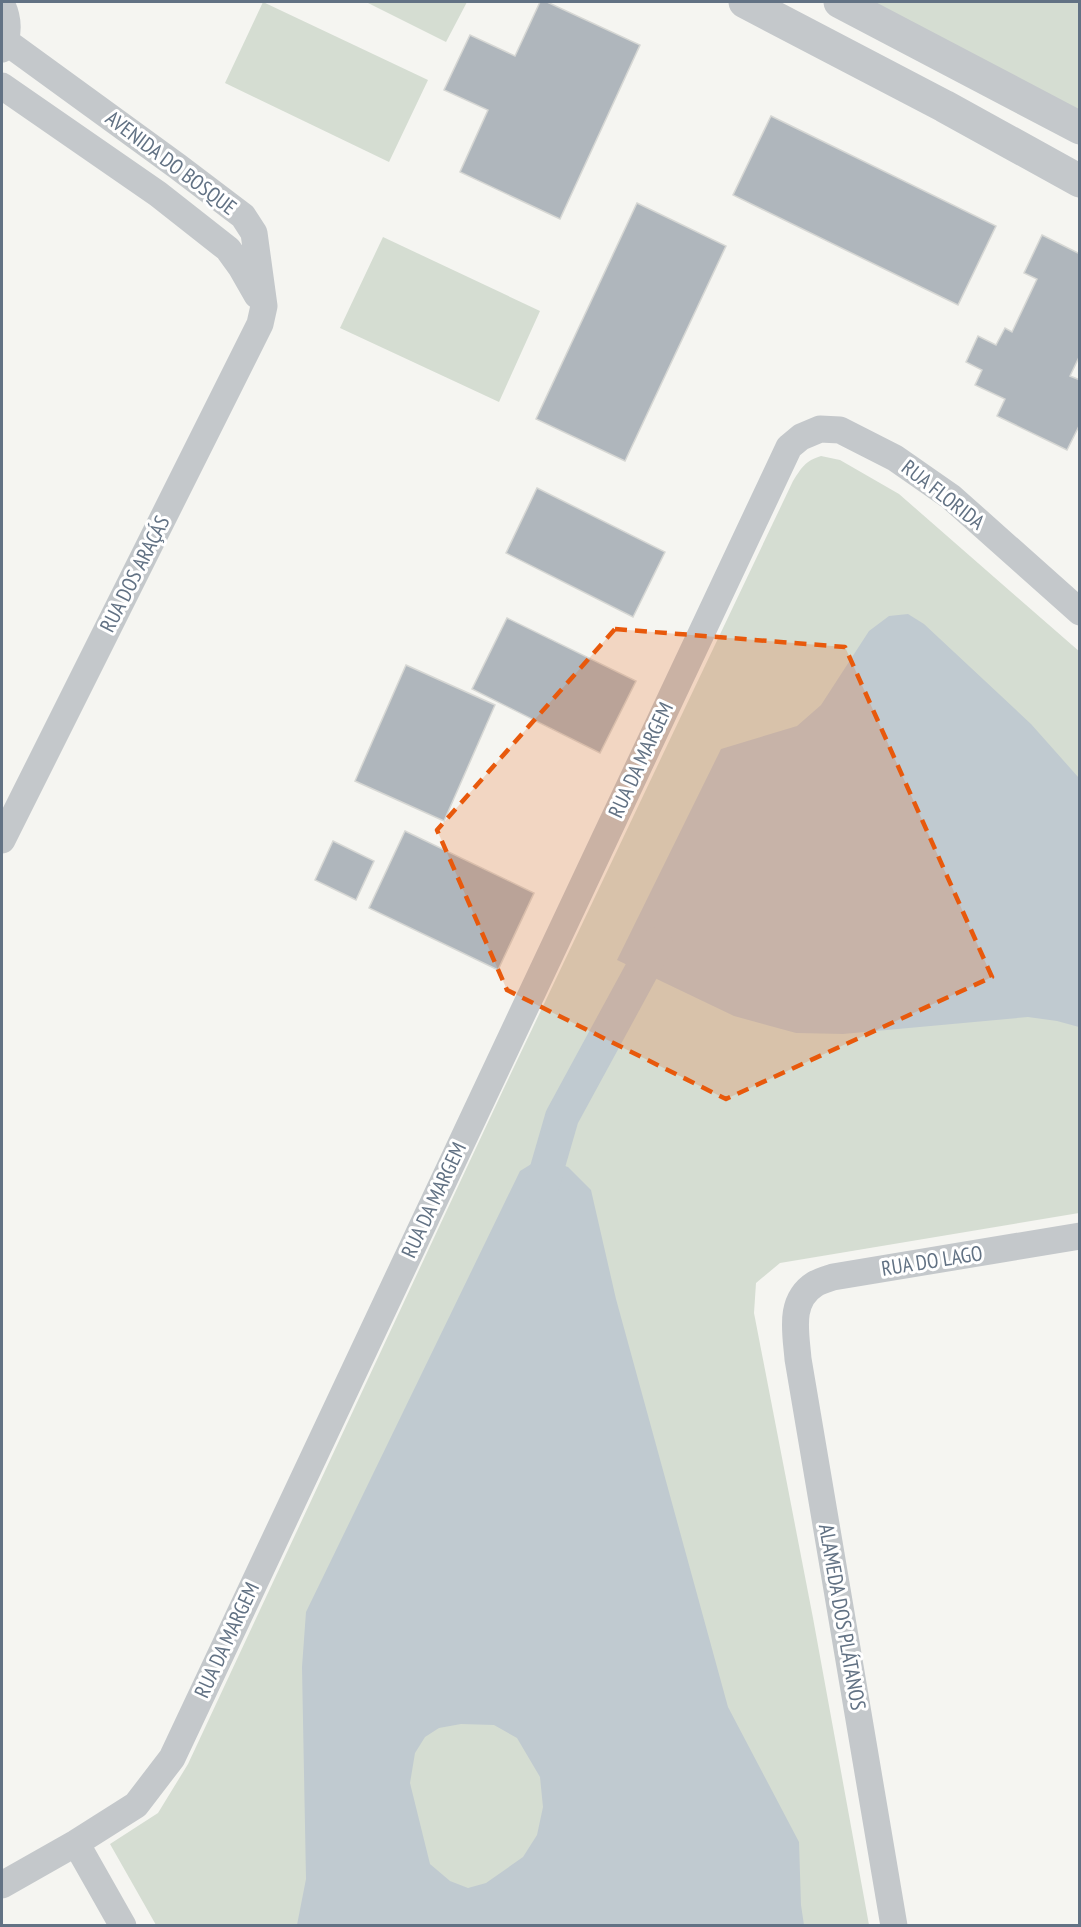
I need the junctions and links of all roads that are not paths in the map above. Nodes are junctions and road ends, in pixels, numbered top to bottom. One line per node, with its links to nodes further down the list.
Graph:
1 (746, 2): 5 (street)
2 (840, 2): 4 (street)
3 (5, 23): 8 (street, AVENIDA DO BOSQUE)
4 (908, 38): 5 (street); 7 (street)
5 (888, 77): 9 (street)
6 (2, 86): 10 (street, AVENIDA DO BOSQUE)
7 (1080, 128)
8 (177, 166): 10 (street); 11 (street, AVENIDA DO BOSQUE)
9 (1080, 181)
10 (158, 194): 11 (street, AVENIDA DO BOSQUE)
11 (264, 306): 14 (street, RUA DOS ARAÇÁS)
12 (789, 447): 13 (street, RUA FLORIDA); 17 (street, RUA DA MARGEM)
13 (1080, 612)
14 (2, 840)
15 (1080, 1236): 16 (street, RUA DO LAGO)
16 (796, 1307): 20 (street, ALAMEDA DOS PLÁTANOS)
17 (76, 1843): 18 (street, RUA DA MARGEM); 19 (street)
18 (2, 1885)
19 (123, 1926)
20 (894, 1926)

